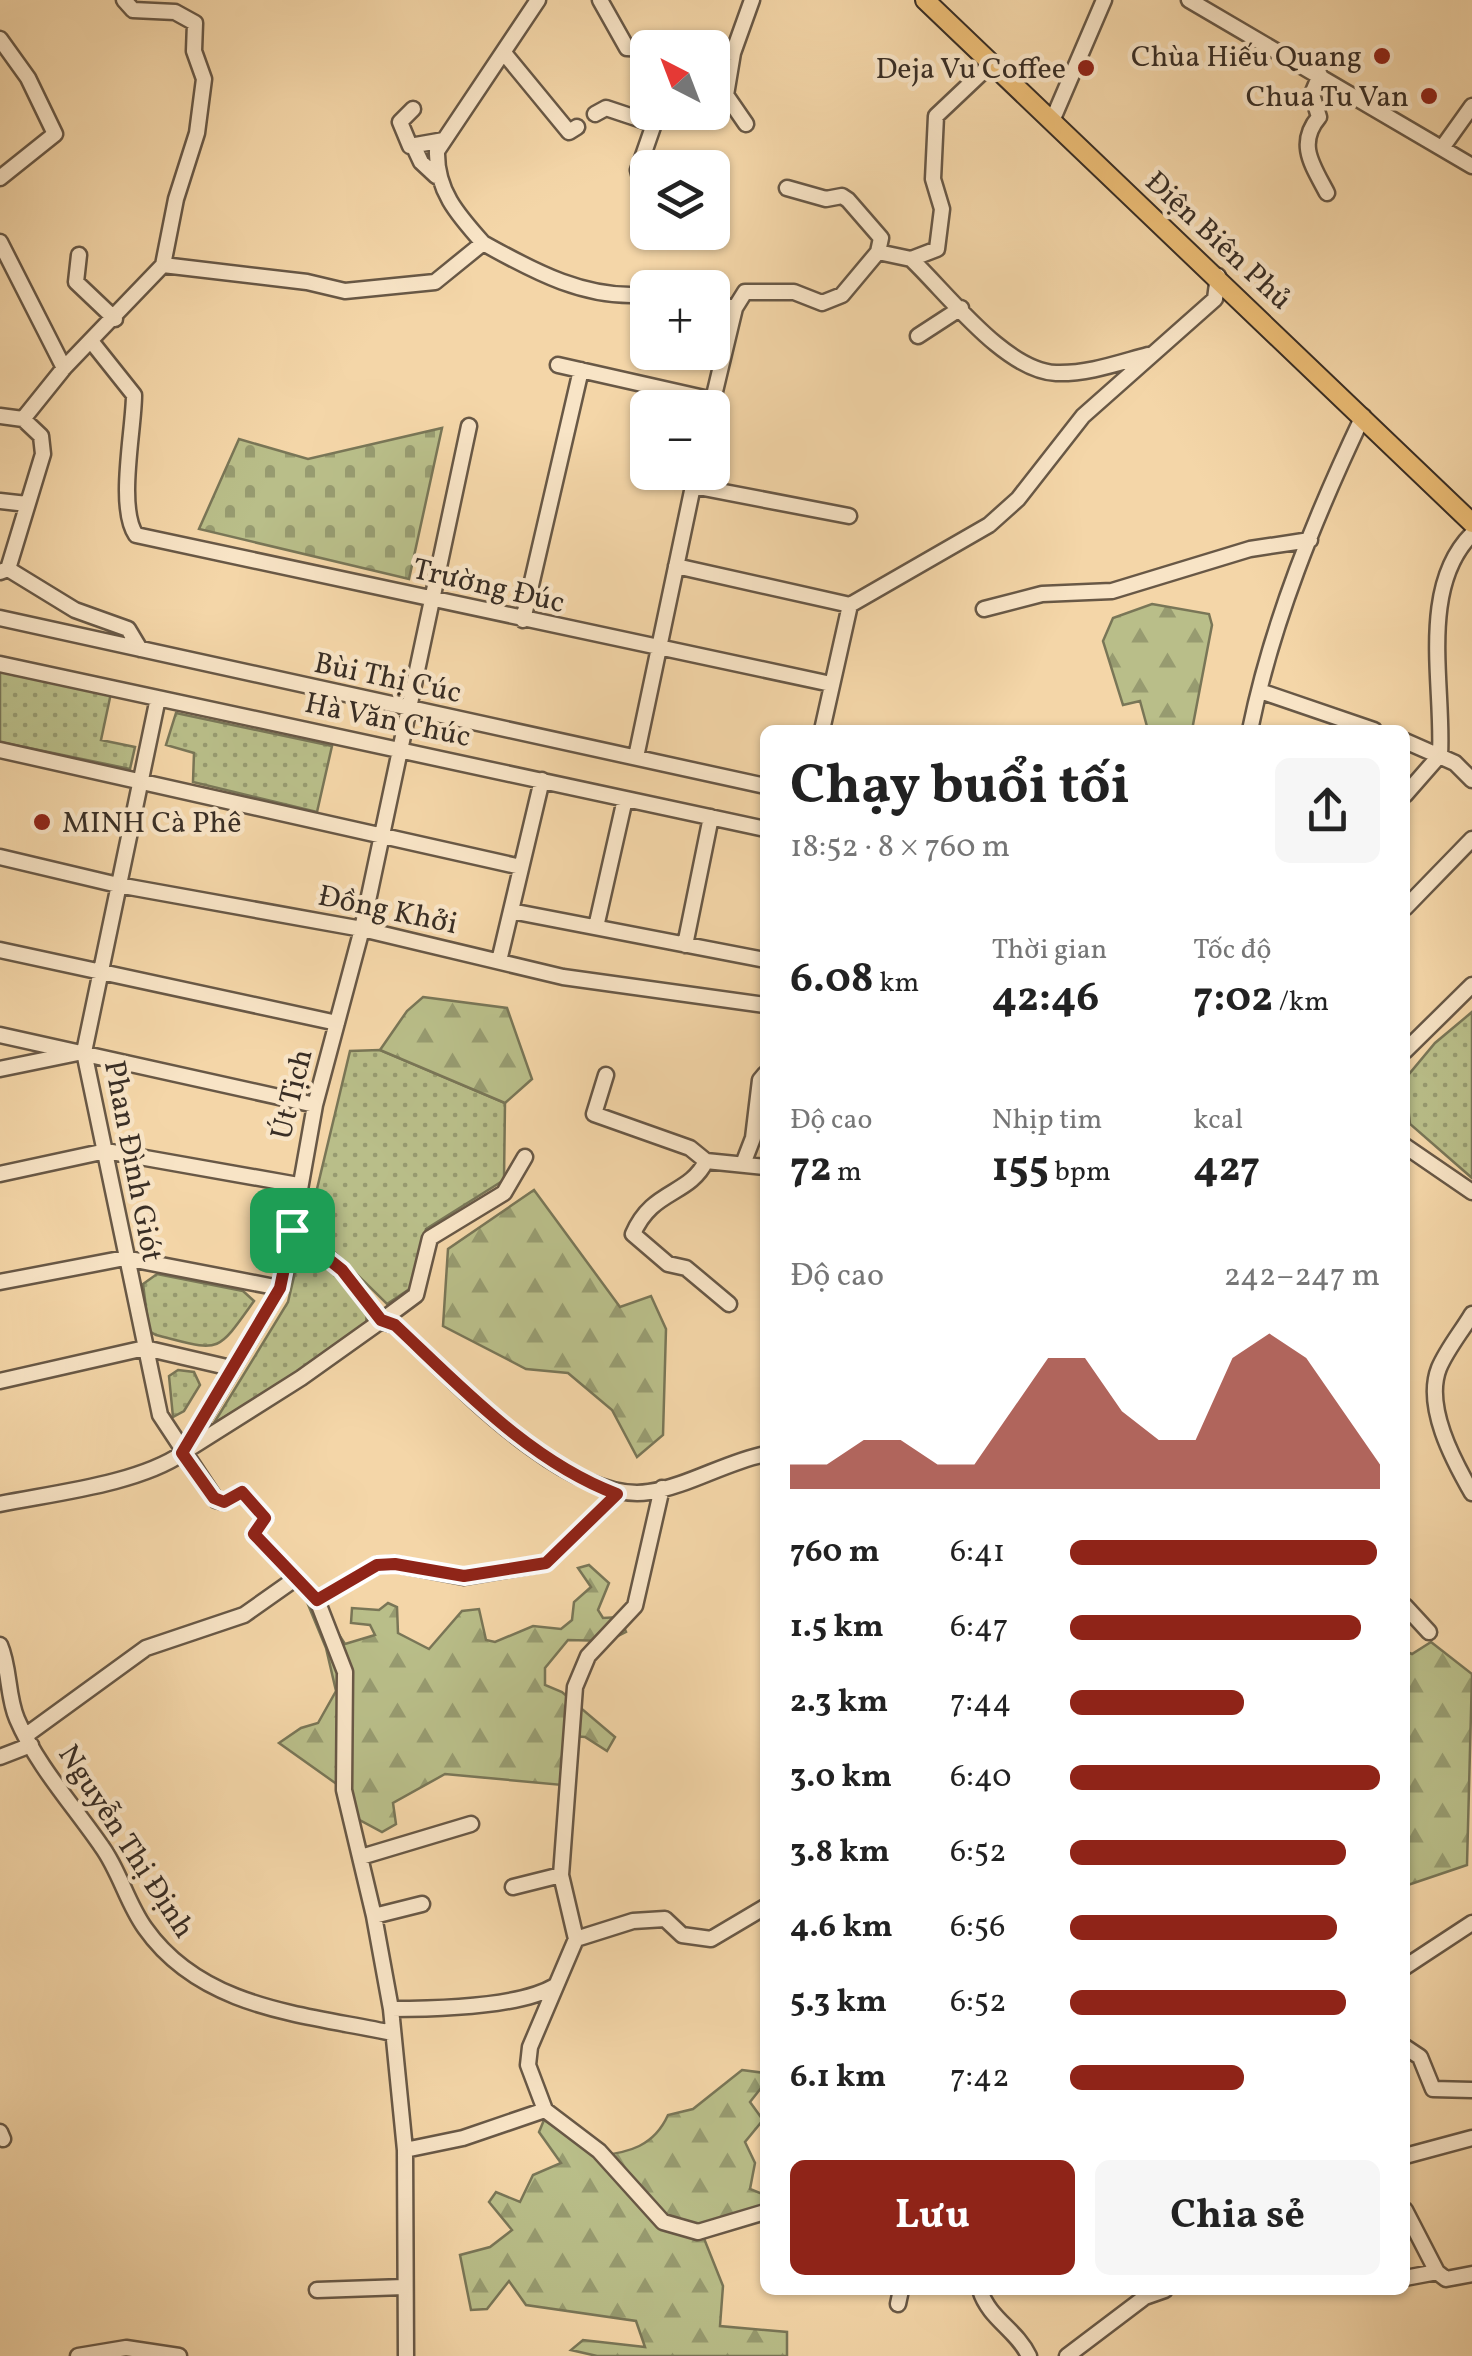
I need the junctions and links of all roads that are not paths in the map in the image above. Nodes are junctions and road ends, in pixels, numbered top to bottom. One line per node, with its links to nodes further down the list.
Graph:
1 (124, 0): 35 (street)
2 (538, 0): 10 (street)
3 (600, 0): 9 (street)
4 (752, 0): 12 (street)
5 (925, 0): 13 (main road, Điện Biên Phủ)
6 (1104, 0): 18 (street)
7 (1189, 0): 14 (street)
8 (0, 38): 27 (street)
9 (630, 48)
10 (504, 53): 20 (street); 21 (street)
11 (730, 53): 12 (street)
12 (734, 53): 19 (street)
13 (992, 64): 18 (main road, Điện Biên Phủ); 34 (street)
14 (1320, 75): 23 (street); 29 (street)
15 (1472, 106): 23 (street)
16 (414, 109): 22 (street)
17 (595, 114): 24 (street)
18 (1052, 121): 36 (main road, Điện Biên Phủ)
19 (746, 124)
20 (577, 127)
21 (444, 140): 22 (street); 26 (street)
22 (414, 147): 26 (street)
23 (1442, 148): 25 (street)
24 (645, 150)
25 (1472, 166)
26 (436, 176): 31 (street)
27 (0, 178)
28 (787, 188): 32 (street)
29 (1327, 193)
30 (0, 242): 46 (street)
31 (483, 242): 35 (street); 37 (street)
32 (878, 252): 34 (street); 39 (street)
33 (79, 255): 41 (street)
34 (910, 258): 40 (street)
35 (163, 266): 41 (street)
36 (1218, 276): 44 (street); 51 (main road, Điện Biên Phủ)
37 (630, 293)
38 (730, 307): 39 (street)
39 (735, 308): 49 (street)
40 (961, 308): 42 (street); 44 (street)
41 (115, 320): 43 (street)
42 (918, 336)
43 (91, 340): 46 (street); 64 (street, Trường Đúc)
44 (1152, 354): 65 (street)
45 (558, 364): 47 (street)
46 (64, 368): 52 (street)
47 (581, 370): 48 (street); 68 (street)
48 (658, 390)
49 (715, 390)
50 (0, 416): 52 (street)
51 (1363, 416): 59 (main road, Điện Biên Phủ); 61 (street)
52 (23, 418): 57 (street)
53 (469, 426): 64 (street, Út Tịch)
54 (730, 488): 58 (street)
55 (692, 490): 62 (street)
56 (0, 501): 57 (street)
57 (27, 504): 63 (street)
58 (849, 516)
59 (1472, 523)
60 (1472, 534): 82 (street)
61 (1310, 540): 66 (street); 73 (street)
62 (676, 566): 65 (street); 70 (street)
63 (4, 571): 69 (street)
64 (432, 600): 68 (street, Trường Đúc); 75 (street, Út Tịch)
65 (850, 604): 72 (street)
66 (984, 609)
67 (0, 618): 69 (street, Bùi Thị Cúc)
68 (523, 620): 70 (street, Trường Đúc)
69 (140, 649): 75 (street, Bùi Thị Cúc)
70 (657, 650): 72 (street, Trường Đúc); 83 (street)
71 (0, 664): 74 (street, Hà Văn Chúc)
72 (831, 684): 77 (street)
73 (1260, 691): 76 (street); 78 (street)
74 (158, 698): 81 (street, Hà Văn Chúc); 86 (street, Phan Đình Giót)
75 (408, 710): 81 (street, Út Tịch); 83 (street, Bùi Thị Cúc)
76 (1335, 724)
77 (823, 725)
78 (1251, 725)
79 (1410, 742): 82 (street)
80 (0, 750): 86 (street)
81 (399, 750): 84 (street, Hà Văn Chúc); 92 (street, Út Tịch)
82 (1440, 755): 85 (street); 88 (street)
83 (636, 757): 87 (street, Bùi Thị Cúc)
84 (542, 780): 89 (street, Hà Văn Chúc); 95 (street)
85 (1472, 780)
86 (140, 781): 92 (street); 96 (street, Phan Đình Giót)
87 (760, 785)
88 (1410, 789)
89 (625, 798): 90 (street, Hà Văn Chúc); 99 (street)
90 (711, 817): 91 (street, Hà Văn Chúc); 101 (street)
91 (760, 828)
92 (380, 835): 95 (street); 100 (street, Út Tịch)
93 (1472, 840): 97 (street)
94 (0, 857): 96 (street, Đồng Khởi)
95 (522, 867): 98 (street)
96 (118, 884): 100 (street, Đồng Khởi); 105 (street, Phan Đình Giót)
97 (1410, 903)
98 (511, 911): 99 (street); 104 (street)
99 (596, 928): 101 (street)
100 (362, 929): 104 (street, Đồng Khởi); 108 (street, Út Tịch)
101 (685, 945): 103 (street)
102 (0, 950): 105 (street)
103 (760, 959)
104 (499, 962): 107 (street, Đồng Khởi)
105 (100, 972): 108 (street); 111 (street, Phan Đình Giót)
106 (1472, 985): 110 (street)
107 (760, 1003)
108 (337, 1023): 115 (street, Út Tịch)
109 (0, 1035): 111 (street)
110 (1410, 1045)
111 (84, 1052): 112 (street); 115 (street); 117 (street, Phan Đình Giót)
112 (0, 1069)
113 (606, 1075): 119 (street)
114 (760, 1080): 120 (street)
115 (315, 1105): 123 (street, Út Tịch)
116 (1410, 1149): 124 (street)
117 (106, 1150): 122 (street); 123 (street); 126 (street, Phan Đình Giót)
118 (524, 1157): 131 (street)
119 (706, 1160): 120 (street); 129 (street)
120 (743, 1164): 121 (street)
121 (760, 1166)
122 (0, 1174)
123 (298, 1186): 125 (street, Út Tịch)
124 (1472, 1192)
125 (292, 1230): 128 (street, Út Tịch); 131 (street)
126 (125, 1258): 127 (street); 128 (street); 132 (street, Phan Đình Giót)
127 (0, 1282)
128 (280, 1288): 133 (street, Út Tịch)
129 (729, 1304)
130 (1472, 1314): 138 (street)
131 (381, 1320): 135 (street); 139 (street)
132 (145, 1348): 133 (street); 134 (street); 135 (street, Phan Đình Giót)
133 (231, 1368): 135 (street, Út Tịch)
134 (0, 1382)
135 (182, 1453): 140 (street); 141 (street, Phan Đình Giót)
136 (760, 1456): 137 (street)
137 (662, 1488): 139 (street); 150 (street)
138 (1472, 1492)
139 (617, 1494): 142 (street)
140 (0, 1504)
141 (296, 1579): 142 (street); 146 (street)
142 (317, 1600): 149 (street)
143 (1410, 1611): 144 (street)
144 (1430, 1632)
145 (0, 1645): 146 (street, Nguyễn Thị Định)
146 (28, 1741): 147 (street); 160 (street, Nguyễn Thị Định)
147 (0, 1758)
148 (471, 1824): 149 (street)
149 (361, 1856): 154 (street)
150 (561, 1876): 151 (street); 156 (street)
151 (513, 1887)
152 (422, 1904): 154 (street)
153 (760, 1910): 156 (street)
154 (374, 1916): 159 (street)
155 (1472, 1922): 157 (street)
156 (576, 1939): 158 (street)
157 (1410, 1965)
158 (555, 1986): 159 (street); 163 (street)
159 (391, 2009): 160 (street)
160 (392, 2032): 165 (street)
161 (1410, 2051): 162 (street)
162 (1472, 2090)
163 (545, 2110): 165 (street); 167 (street)
164 (1472, 2138): 166 (street)
165 (405, 2150): 172 (street)
166 (1410, 2155)
167 (760, 2214)
168 (1410, 2220): 169 (street)
169 (1437, 2272): 170 (street); 171 (street)
170 (1472, 2274)
171 (1410, 2277)
172 (404, 2287): 173 (street); 178 (street)
173 (316, 2290)
174 (982, 2295): 179 (street)
175 (1152, 2295): 180 (street)
176 (78, 2356): 177 (street)
177 (179, 2356)
178 (406, 2356)
179 (1028, 2356)
180 (1067, 2356)

